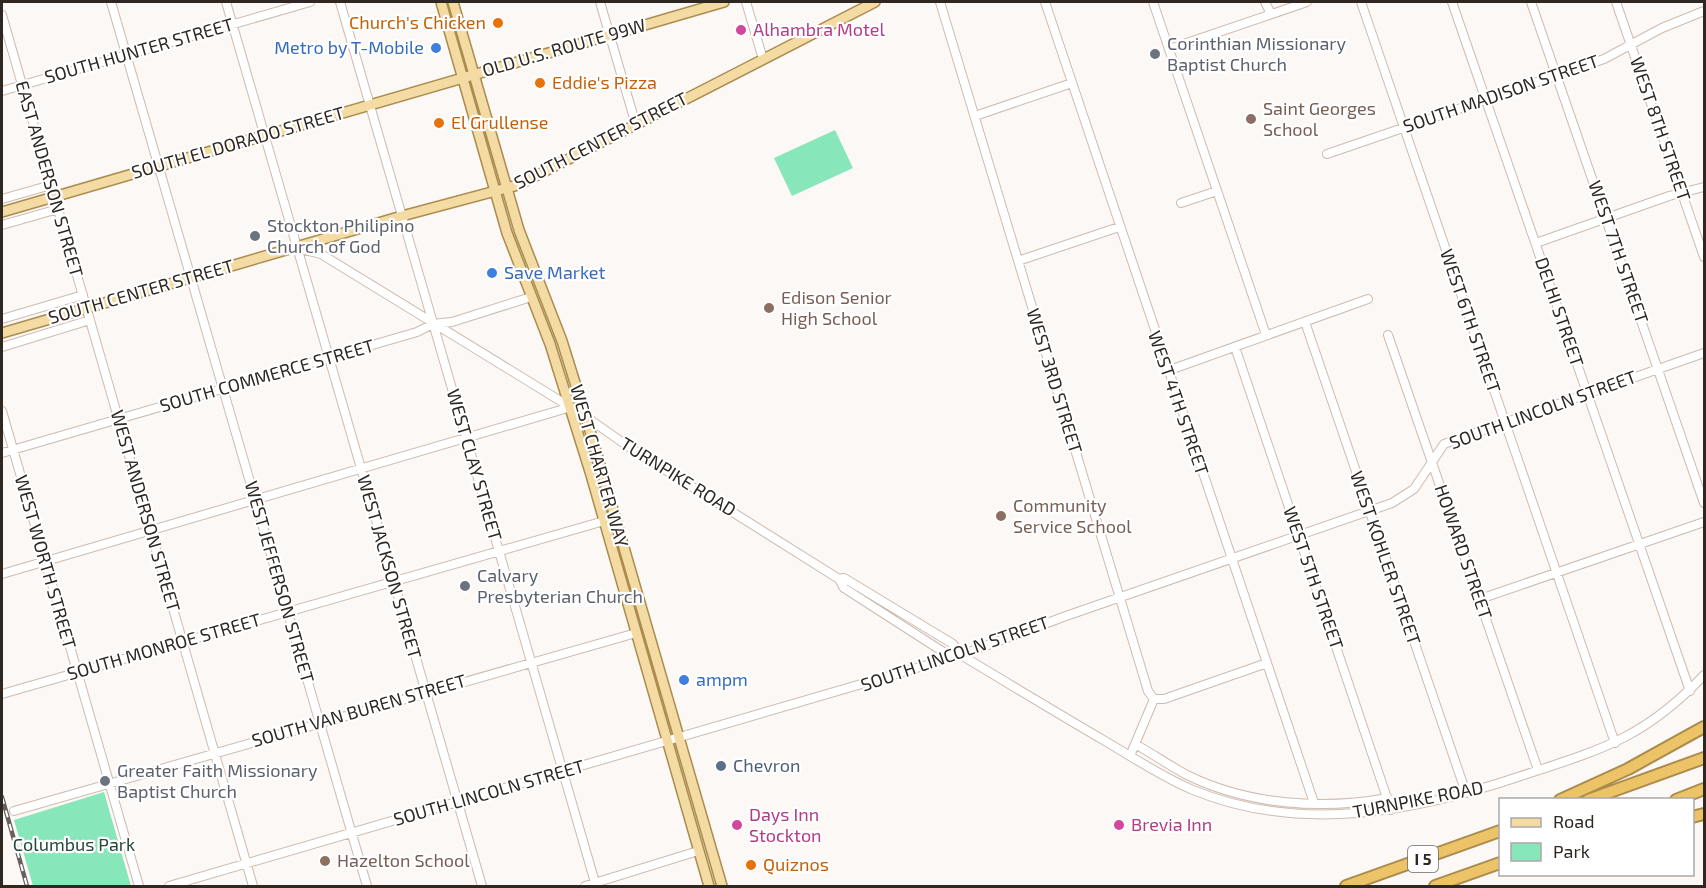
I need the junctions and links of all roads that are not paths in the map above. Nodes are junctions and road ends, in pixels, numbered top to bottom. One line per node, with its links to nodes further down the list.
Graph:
1 (111, 2): 27 (street, WEST JEFFERSON STREET)
2 (226, 2): 23 (street, WEST JACKSON STREET)
3 (310, 2): 23 (street, SOUTH HUNTER STREET)
4 (340, 2): 36 (street, WEST CLAY STREET)
5 (441, 2): 31 (main road, OLD U.S. ROUTE 99W)
6 (453, 2): 29 (main road, OLD U.S. ROUTE 99W)
7 (600, 2): 24 (street)
8 (724, 2): 24 (main road, OLD U.S. ROUTE 99W)
9 (746, 2): 28 (street)
10 (875, 2): 28 (main road, SOUTH CENTER STREET)
11 (940, 2): 37 (street, WEST 3RD STREET)
12 (1045, 2): 32 (street, WEST 4TH STREET)
13 (1153, 2): 26 (street)
14 (1265, 2): 21 (street)
15 (1306, 2): 21 (street)
16 (1361, 2): 39 (street, WEST 6TH STREET)
17 (1452, 2): 35 (street, DELHI STREET)
18 (1531, 2): 30 (street, WEST 7TH STREET)
19 (1616, 2): 25 (street, WEST 8TH STREET)
20 (1704, 11): 25 (street, SOUTH MADISON STREET)
21 (1271, 14): 26 (street)
22 (2, 15): 33 (street, EAST ANDERSON STREET)
23 (232, 24): 27 (street, SOUTH HUNTER STREET); 40 (street, WEST JACKSON STREET)
24 (610, 35): 29 (main road, OLD U.S. ROUTE 99W); 38 (street)
25 (1631, 44): 30 (street, SOUTH MADISON STREET); 48 (street, WEST 8TH STREET)
26 (1169, 49): 47 (street)
27 (127, 55): 33 (street, SOUTH HUNTER STREET); 42 (street, WEST JEFFERSON STREET)
28 (763, 59): 38 (main road, SOUTH CENTER STREET)
29 (475, 74): 31 (main road, SOUTH EL DORADO STREET); 45 (main road, WEST CHARTER WAY)
30 (1557, 75): 35 (street, SOUTH MADISON STREET); 55 (street, WEST 7TH STREET)
31 (463, 78): 36 (main road, SOUTH EL DORADO STREET); 46 (main road, OLD U.S. ROUTE 99W)
32 (1072, 83): 37 (street); 57 (street, WEST 4TH STREET)
33 (22, 85): 34 (street, SOUTH HUNTER STREET); 43 (street, EAST ANDERSON STREET)
34 (2, 91)
35 (1486, 99): 39 (street, SOUTH MADISON STREET); 58 (street, DELHI STREET)
36 (370, 104): 40 (main road, SOUTH EL DORADO STREET); 54 (street, WEST CLAY STREET)
37 (975, 116): 61 (street, WEST 3RD STREET)
38 (636, 124): 45 (main road, SOUTH CENTER STREET)
39 (1404, 128): 41 (street, SOUTH MADISON STREET); 86 (street, WEST 6TH STREET)
40 (265, 135): 42 (main road, SOUTH EL DORADO STREET); 59 (street, WEST JACKSON STREET)
41 (1327, 154)
42 (159, 166): 49 (main road, SOUTH EL DORADO STREET); 62 (street, WEST JEFFERSON STREET)
43 (51, 185): 49 (street, EAST ANDERSON STREET); 50 (street)
44 (1704, 187): 48 (street)
45 (507, 188): 46 (main road, SOUTH CENTER STREET); 84 (main road, WEST CHARTER WAY)
46 (495, 191): 54 (main road, SOUTH CENTER STREET); 64 (main road, WEST CHARTER WAY)
47 (1217, 191): 51 (street); 72 (street)
48 (1682, 192): 55 (street); 60 (street, WEST 8TH STREET)
49 (54, 196): 52 (street, EAST ANDERSON STREET); 53 (main road, SOUTH EL DORADO STREET)
50 (2, 199)
51 (1181, 203)
52 (58, 209): 56 (street); 63 (street, EAST ANDERSON STREET)
53 (2, 212)
54 (402, 216): 59 (main road, SOUTH CENTER STREET); 70 (street, WEST CLAY STREET)
55 (1606, 218): 58 (street); 78 (street, WEST 7TH STREET)
56 (2, 225)
57 (1119, 226): 61 (street); 79 (street, WEST 4TH STREET)
58 (1536, 243): 81 (street, DELHI STREET)
59 (297, 248): 62 (main road, SOUTH CENTER STREET); 70 (street, TURNPIKE ROAD); 77 (street, WEST JACKSON STREET)
60 (1704, 257)
61 (1018, 261): 108 (street, WEST 3RD STREET)
62 (192, 278): 66 (main road, SOUTH CENTER STREET); 80 (street, WEST JEFFERSON STREET)
63 (83, 295): 66 (street, EAST ANDERSON STREET); 67 (street, SOUTH CENTER STREET)
64 (531, 297): 70 (street, SOUTH COMMERCE STREET); 82 (main road, WEST CHARTER WAY)
65 (1368, 299): 69 (street)
66 (87, 308): 68 (street, WEST ANDERSON STREET); 71 (main road, SOUTH CENTER STREET)
67 (2, 319)
68 (90, 320): 74 (street, SOUTH CENTER STREET); 85 (street, WEST ANDERSON STREET)
69 (1305, 322): 72 (street); 94 (street, WEST KOHLER STREET)
70 (433, 324): 77 (street, SOUTH COMMERCE STREET); 82 (street, TURNPIKE ROAD); 87 (street, WEST CLAY STREET)
71 (2, 333)
72 (1266, 335): 75 (street)
73 (1388, 335): 90 (street, HOWARD STREET)
74 (2, 347)
75 (1235, 347): 79 (street); 98 (street, WEST 5TH STREET)
76 (1704, 353): 78 (street, SOUTH LINCOLN STREET)
77 (329, 358): 80 (street, SOUTH COMMERCE STREET); 91 (street, WEST JACKSON STREET)
78 (1658, 369): 81 (street, SOUTH LINCOLN STREET); 93 (street, WEST 7TH STREET)
79 (1167, 371): 102 (street, WEST 4TH STREET)
80 (224, 388): 85 (street, SOUTH COMMERCE STREET); 92 (street, WEST JEFFERSON STREET)
81 (1587, 393): 86 (street, SOUTH LINCOLN STREET); 99 (street, DELHI STREET)
82 (571, 408): 84 (street, TURNPIKE ROAD); 87 (street); 95 (main road, WEST CHARTER WAY)
83 (2, 411): 88 (street, WEST WORTH STREET)
84 (585, 416): 101 (main road, WEST CHARTER WAY); 106 (street, TURNPIKE ROAD)
85 (118, 419): 88 (street, SOUTH COMMERCE STREET); 97 (street, WEST ANDERSON STREET)
86 (1505, 421): 90 (street, SOUTH LINCOLN STREET); 104 (street, WEST 6TH STREET)
87 (466, 438): 91 (street); 100 (street, WEST CLAY STREET)
88 (13, 449): 89 (street, SOUTH COMMERCE STREET); 103 (street, WEST WORTH STREET)
89 (2, 453)
90 (1432, 462): 94 (street, SOUTH LINCOLN STREET); 109 (street, HOWARD STREET)
91 (361, 469): 92 (street); 107 (street, WEST JACKSON STREET)
92 (256, 500): 97 (street); 110 (street, WEST JEFFERSON STREET)
93 (1704, 503)
94 (1369, 511): 98 (street, SOUTH LINCOLN STREET); 136 (street, WEST KOHLER STREET)
95 (604, 521): 100 (street, SOUTH MONROE STREET); 101 (main road); 111 (main road, WEST CHARTER WAY)
96 (1704, 522): 99 (street)
97 (151, 530): 103 (street); 112 (street, WEST ANDERSON STREET)
98 (1299, 535): 102 (street, SOUTH LINCOLN STREET); 137 (street, WEST 5TH STREET)
99 (1639, 544): 104 (street); 119 (street, DELHI STREET)
100 (498, 549): 107 (street, SOUTH MONROE STREET); 114 (street, WEST CLAY STREET)
101 (624, 551): 116 (main road, WEST CHARTER WAY)
102 (1232, 558): 108 (street, SOUTH LINCOLN STREET); 115 (street, WEST 4TH STREET)
103 (45, 561): 105 (street); 117 (street, WEST WORTH STREET)
104 (1556, 572): 109 (street); 127 (street, WEST 6TH STREET)
105 (2, 574)
106 (839, 579): 113 (street, TURNPIKE ROAD); 113 (street, TURNPIKE ROAD)
107 (393, 580): 110 (street, SOUTH MONROE STREET); 120 (street, WEST JACKSON STREET)
108 (1119, 598): 113 (street, SOUTH LINCOLN STREET); 122 (street, WEST 3RD STREET)
109 (1480, 599): 132 (street, HOWARD STREET)
110 (288, 611): 112 (street, SOUTH MONROE STREET); 123 (street, WEST JEFFERSON STREET)
111 (636, 633): 114 (street, SOUTH VAN BUREN STREET); 116 (main road); 126 (main road, WEST CHARTER WAY)
112 (182, 641): 117 (street, SOUTH MONROE STREET); 129 (street, WEST ANDERSON STREET)
113 (961, 655): 125 (street, SOUTH LINCOLN STREET); 130 (street, TURNPIKE ROAD)
114 (531, 661): 120 (street, SOUTH VAN BUREN STREET); 133 (street, WEST CLAY STREET)
115 (1267, 663): 122 (street); 142 (street, WEST 4TH STREET)
116 (657, 665): 125 (main road, WEST CHARTER WAY)
117 (77, 672): 121 (street, SOUTH MONROE STREET); 134 (street, WEST WORTH STREET)
118 (1704, 675): 119 (street, TURNPIKE ROAD)
119 (1689, 691): 127 (street, TURNPIKE ROAD)
120 (425, 692): 123 (street, SOUTH VAN BUREN STREET); 141 (street, WEST JACKSON STREET)
121 (2, 694)
122 (1154, 699): 128 (street)
123 (320, 722): 129 (street, SOUTH VAN BUREN STREET); 146 (street, WEST JEFFERSON STREET)
124 (1704, 727): 138 (highway)
125 (679, 739): 126 (street, SOUTH LINCOLN STREET); 159 (main road, WEST CHARTER WAY)
126 (667, 742): 133 (street, SOUTH LINCOLN STREET); 147 (main road, WEST CHARTER WAY)
127 (1615, 743): 132 (street, TURNPIKE ROAD)
128 (1135, 744): 130 (street); 142 (street)
129 (214, 753): 134 (street, SOUTH VAN BUREN STREET); 149 (street, WEST ANDERSON STREET)
130 (1130, 756): 143 (street, TURNPIKE ROAD)
131 (1704, 758): 139 (highway)
132 (1538, 770): 136 (street, TURNPIKE ROAD)
133 (562, 771): 141 (street, SOUTH LINCOLN STREET); 150 (street, WEST CLAY STREET)
134 (109, 783): 144 (street, SOUTH VAN BUREN STREET); 151 (street, WEST WORTH STREET)
135 (1704, 789): 140 (highway)
136 (1466, 793): 143 (street, TURNPIKE ROAD)
137 (1388, 798): 142 (street); 143 (street, WEST 5TH STREET)
138 (1564, 798)
139 (1594, 798)
140 (1681, 798)
141 (458, 803): 146 (street, SOUTH LINCOLN STREET); 155 (street, WEST JACKSON STREET)
142 (1314, 803)
143 (1391, 810)
144 (14, 811)
145 (1499, 831): 160 (highway, I 5)
146 (352, 833): 149 (street, SOUTH LINCOLN STREET); 154 (street, WEST JEFFERSON STREET)
147 (698, 851): 150 (street); 157 (main road, WEST CHARTER WAY); 158 (main road)
148 (1499, 863): 161 (highway, I 5)
149 (246, 864): 152 (street, SOUTH LINCOLN STREET); 153 (street, WEST ANDERSON STREET)
150 (595, 885): 156 (street)
151 (139, 886)
152 (169, 886)
153 (253, 886)
154 (367, 886)
155 (482, 886)
156 (585, 886)
157 (709, 886)
158 (715, 886)
159 (722, 886)
160 (1346, 886)
161 (1436, 886)

